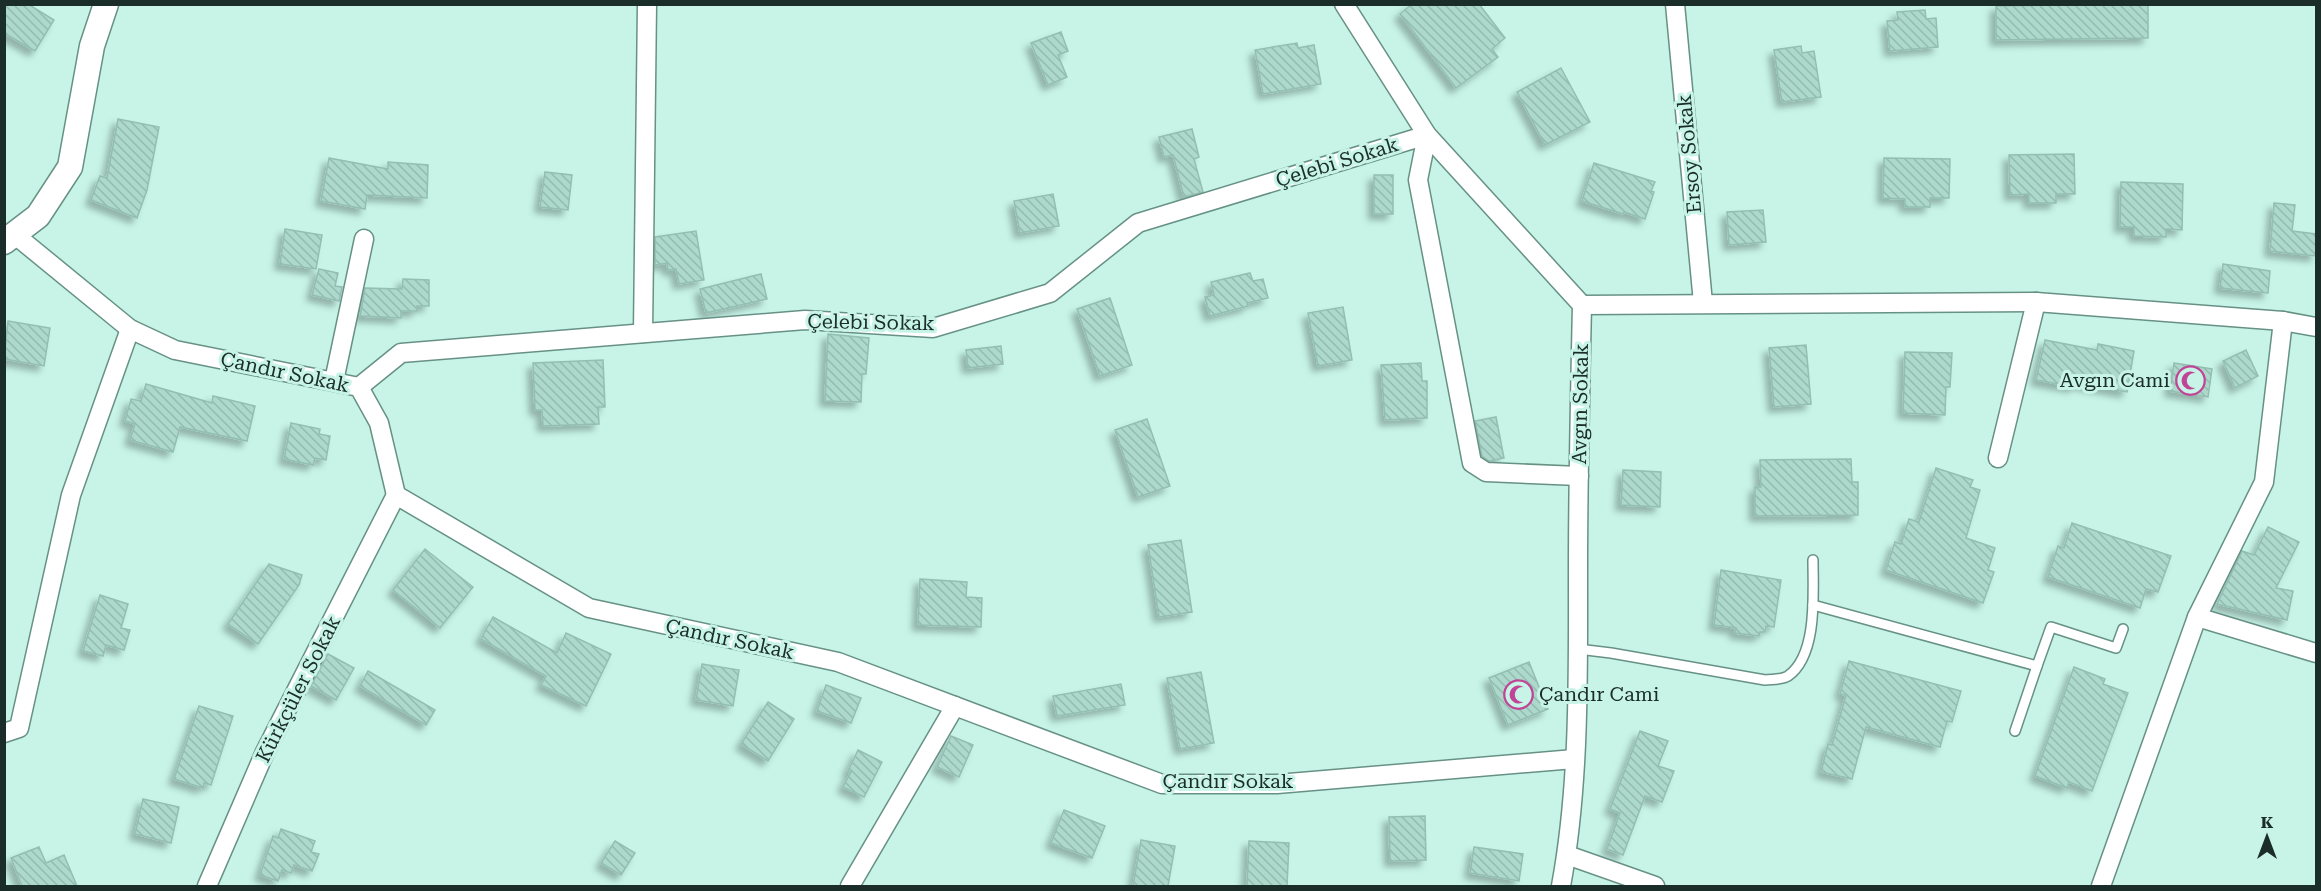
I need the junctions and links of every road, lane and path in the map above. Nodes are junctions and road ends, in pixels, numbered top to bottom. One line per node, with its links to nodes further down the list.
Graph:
1 (106, 4): 6 (street)
2 (647, 4): 14 (street)
3 (1344, 4): 5 (street)
4 (1675, 4): 9 (street, Ersoy Sokak)
5 (1427, 135): 10 (street); 14 (street, Çelebi Sokak); 18 (street)
6 (9, 238): 13 (street, Çandır Sokak)
7 (364, 239): 15 (street)
8 (2036, 302): 9 (street); 11 (street); 17 (street)
9 (1703, 303): 10 (street)
10 (1582, 305): 18 (street, Avgın Sokak)
11 (2283, 321): 12 (street); 22 (street)
12 (2316, 327)
13 (130, 329): 15 (street, Çandır Sokak); 29 (street)
14 (643, 333): 16 (street, Çelebi Sokak)
15 (334, 381): 16 (street, Çandır Sokak)
16 (358, 387): 19 (street, Çandır Sokak)
17 (1998, 458)
18 (1578, 476): 24 (street, Avgın Sokak)
19 (396, 495): 27 (street, Çandır Sokak); 32 (street, Kürkçüler Sokak)
20 (1813, 560): 21 (lane)
21 (1813, 605): 24 (lane); 26 (lane)
22 (2197, 617): 25 (street); 36 (street)
23 (2123, 629): 26 (lane)
24 (1578, 649): 30 (street, Avgın Sokak)
25 (2316, 653)
26 (2037, 666): 28 (lane)
27 (955, 706): 30 (street, Çandır Sokak); 33 (street)
28 (2015, 730)
29 (4, 733)
30 (1574, 759): 31 (street, Avgın Sokak)
31 (1567, 855): 34 (street, Avgın Sokak); 35 (street)
32 (207, 886)
33 (850, 886)
34 (1561, 886)
35 (1655, 886)
36 (2101, 886)

